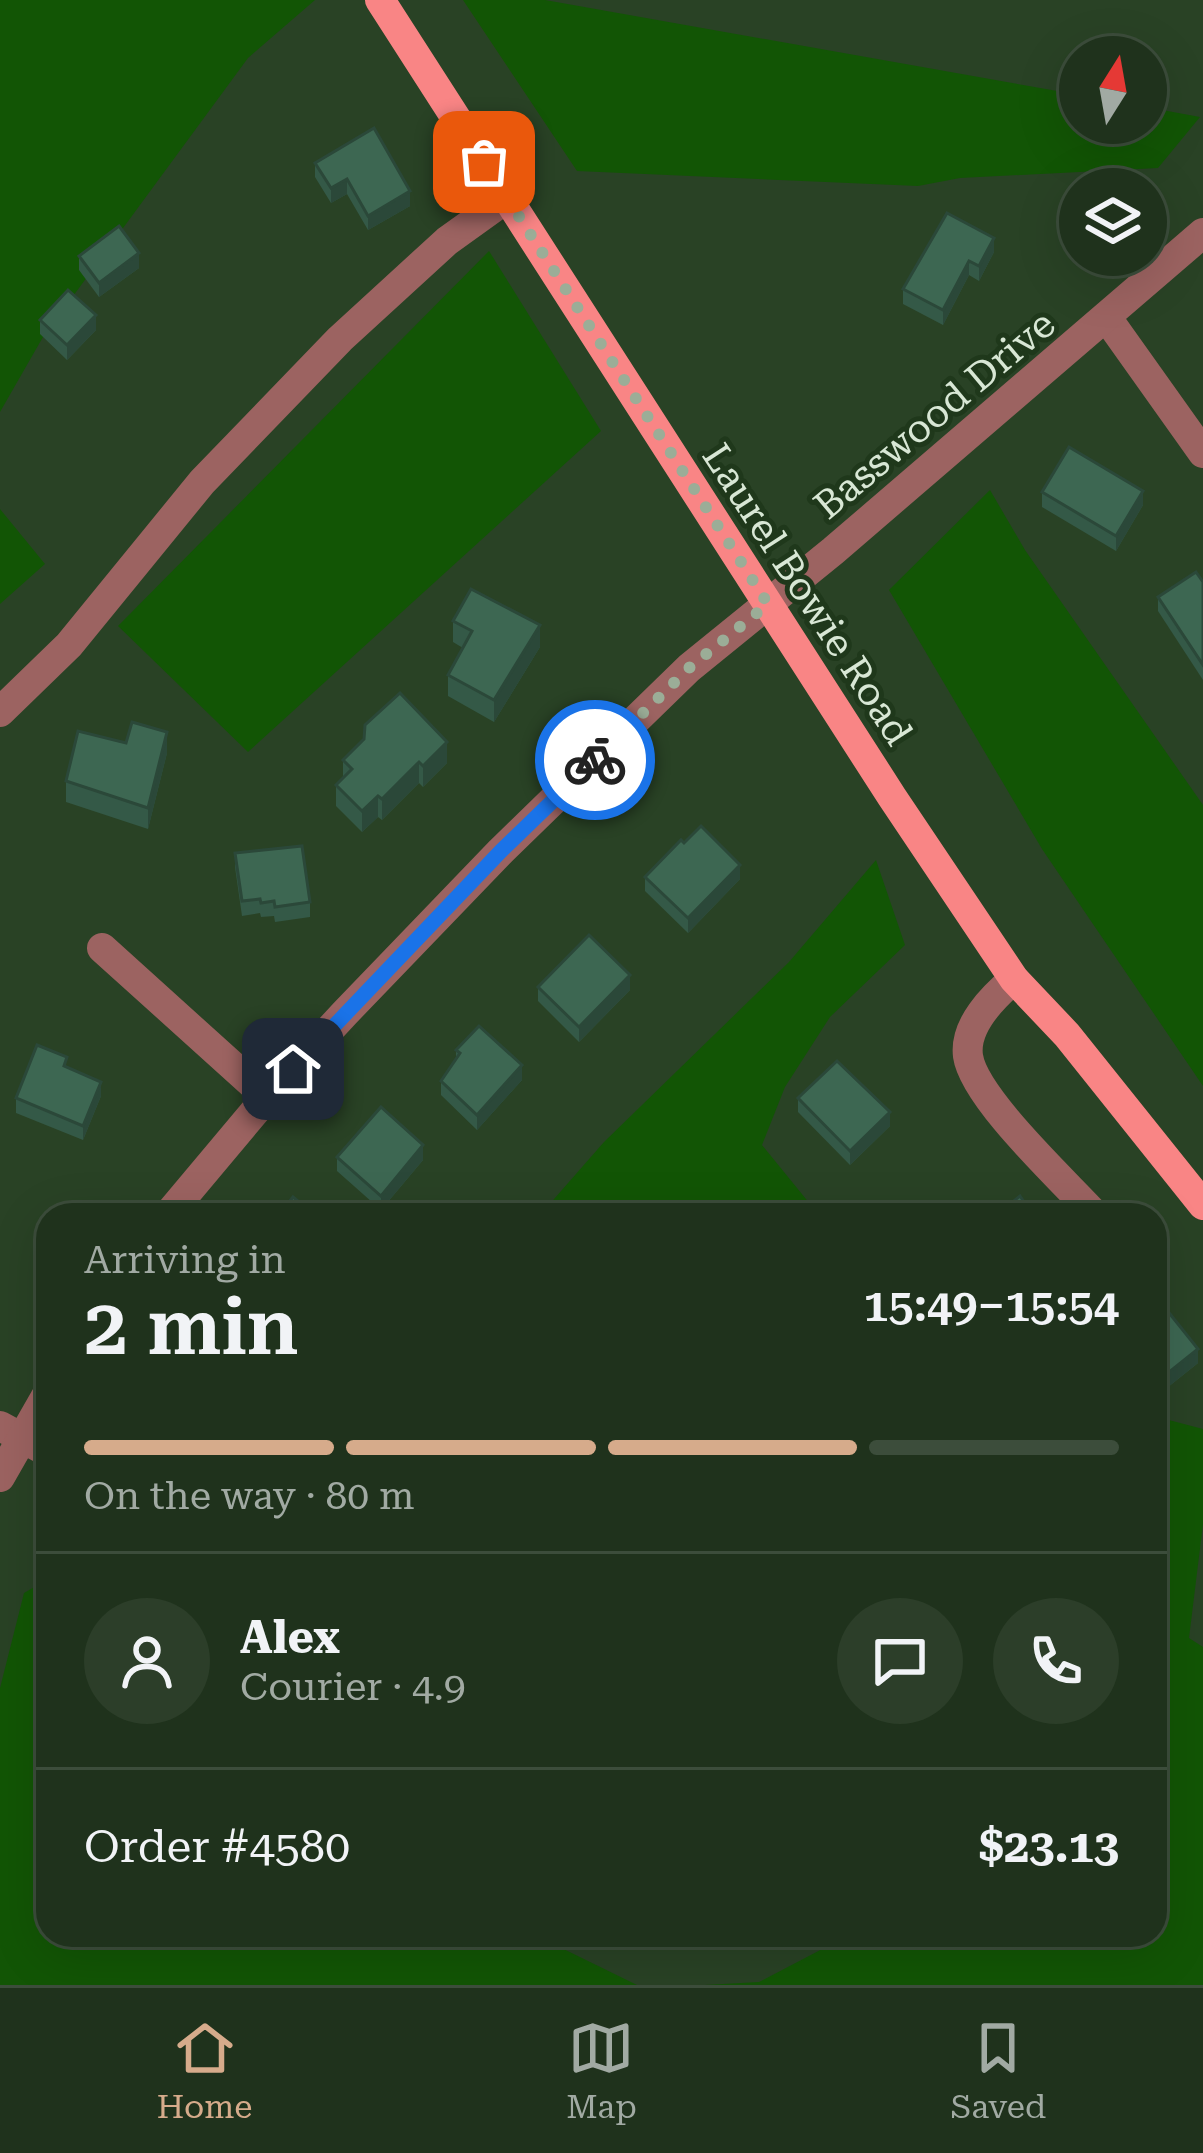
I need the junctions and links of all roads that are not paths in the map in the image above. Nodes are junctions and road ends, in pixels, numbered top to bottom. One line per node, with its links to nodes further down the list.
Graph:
1 (380, 0): 2 (main road, Laurel Bowie Road)
2 (507, 198): 6 (main road, Laurel Bowie Road); 7 (street)
3 (1203, 233): 4 (street, Basswood Drive)
4 (1107, 318): 5 (street); 6 (street, Basswood Drive)
5 (1203, 453)
6 (768, 604): 9 (main road, Laurel Bowie Road); 10 (street, Basswood Drive)
7 (0, 712)
8 (102, 948): 10 (street)
9 (1014, 979): 12 (street); 13 (main road, Laurel Bowie Road)
10 (267, 1097): 11 (street, Basswood Drive)
11 (178, 1203)
12 (1084, 1203)
13 (1203, 1205)
14 (23, 1438): 15 (street)
15 (0, 1477)

